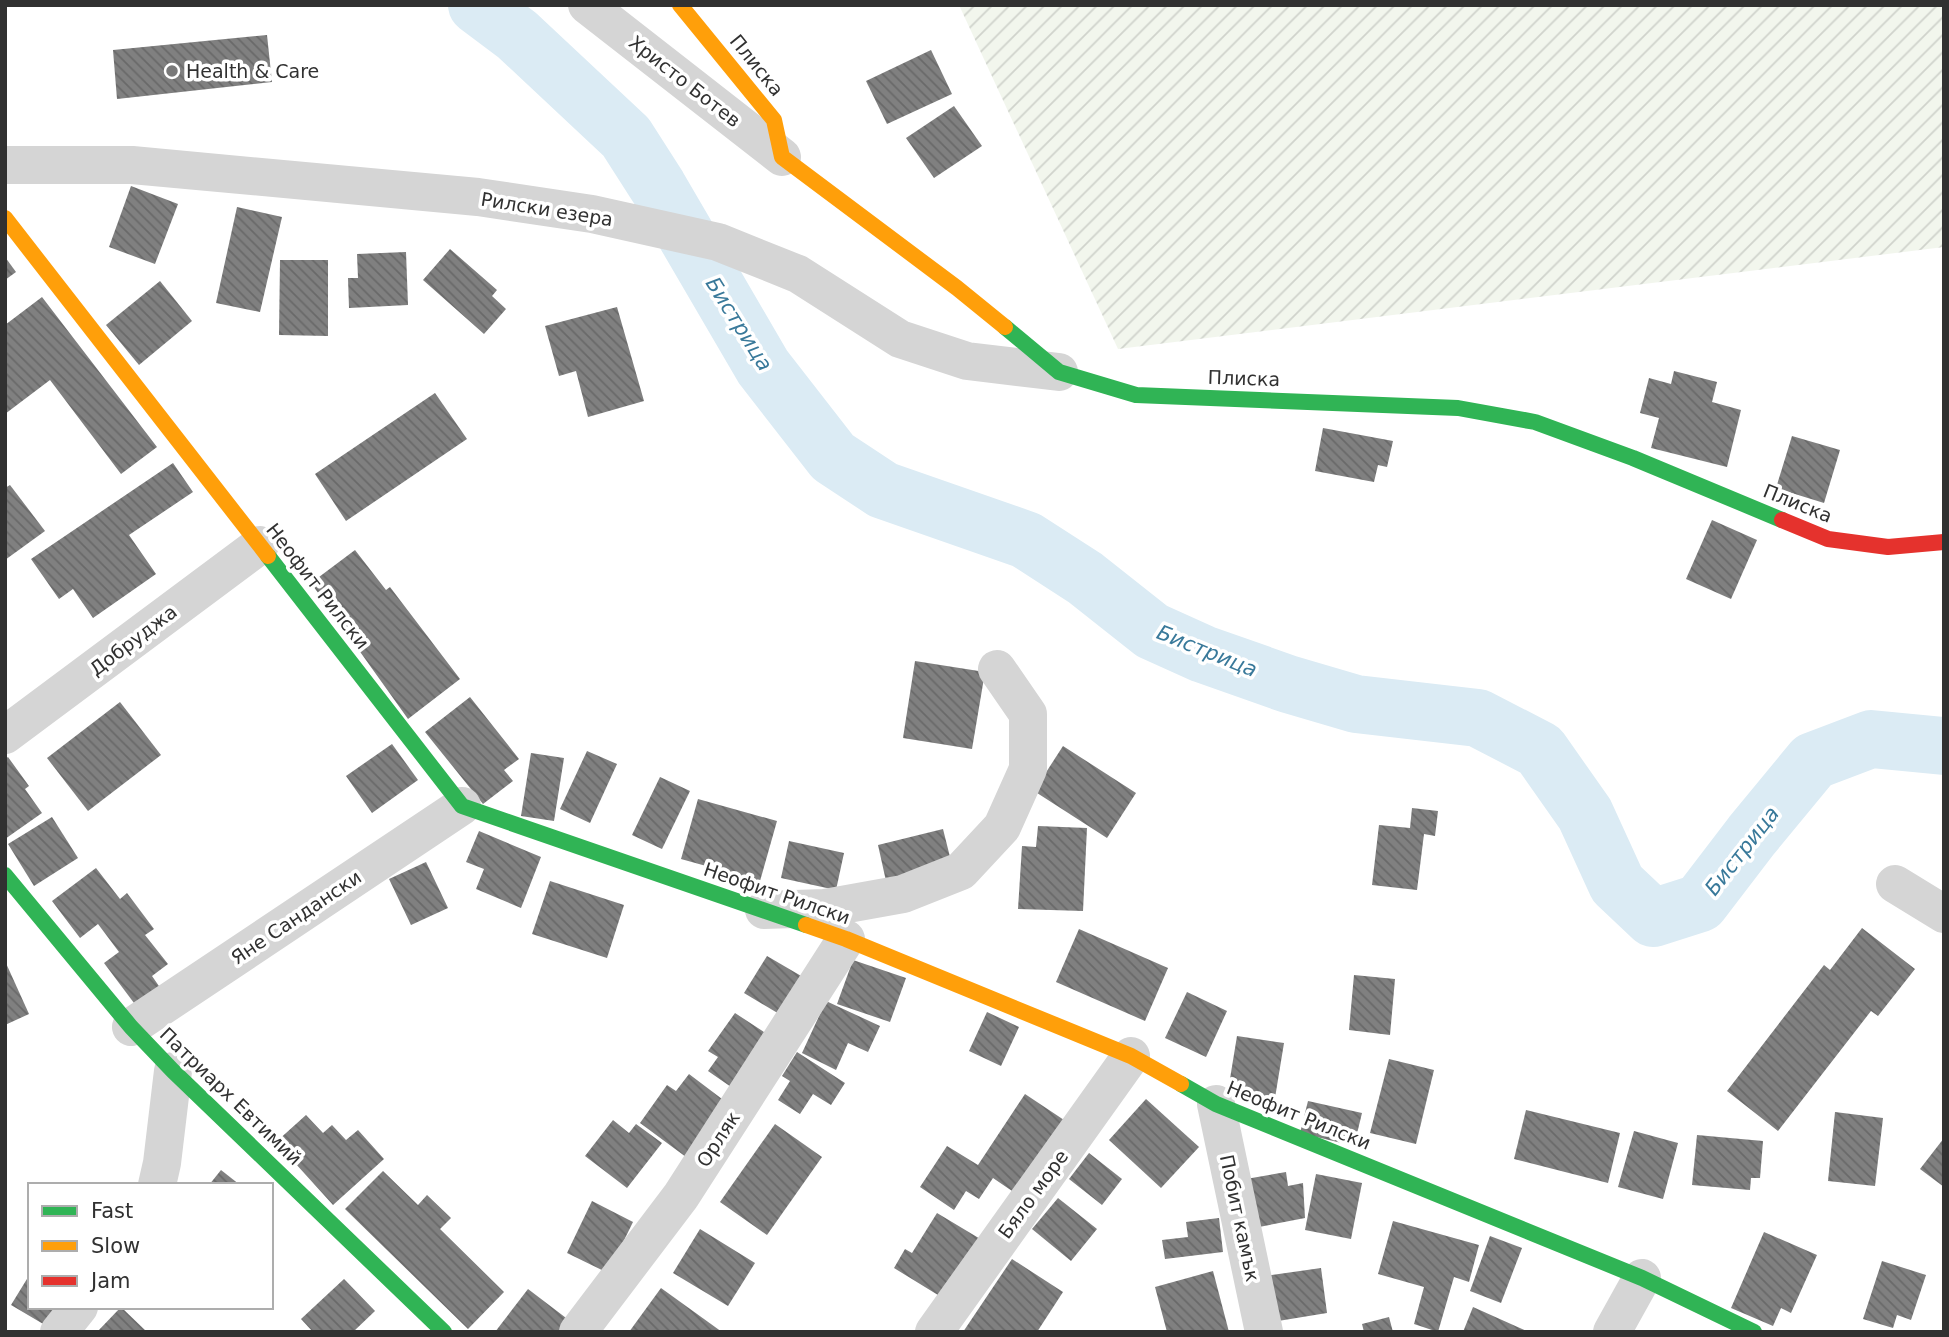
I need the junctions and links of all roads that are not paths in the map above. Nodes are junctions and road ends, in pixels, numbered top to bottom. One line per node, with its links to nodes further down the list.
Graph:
1 (587, 5): 3 (street, Христо Ботев)
2 (680, 5): 3 (street, Плиска)
3 (782, 156): 6 (street, Плиска)
4 (5, 165): 6 (street, Рилски езера)
5 (5, 218): 8 (street, Неофит Рилски)
6 (1059, 372): 7 (street, Плиска)
7 (1944, 542)
8 (260, 545): 10 (street, Добруджа); 11 (street, Неофит Рилски)
9 (997, 669): 14 (street)
10 (5, 735)
11 (462, 806): 14 (street, Неофит Рилски); 17 (street, Яне Сандански)
12 (5, 875): 17 (street, Патриарх Евтимий)
13 (1895, 884): 15 (street)
14 (759, 910): 16 (street, Неофит Рилски)
15 (1944, 914)
16 (846, 939): 18 (street, Неофит Рилски); 26 (street, Орляк)
17 (131, 1027): 19 (street, Патриарх Евтимий)
18 (1131, 1056): 20 (street, Неофит Рилски); 27 (street, Бяло море)
19 (173, 1071): 21 (street); 25 (street, Патриарх Евтимий)
20 (1216, 1104): 22 (street, Неофит Рилски); 28 (street, Побит камък)
21 (157, 1183)
22 (1642, 1278): 29 (street); 30 (street, Неофит Рилски)
23 (77, 1309): 24 (street)
24 (59, 1332)
25 (444, 1332)
26 (578, 1332)
27 (934, 1332)
28 (1264, 1332)
29 (1612, 1332)
30 (1754, 1332)

